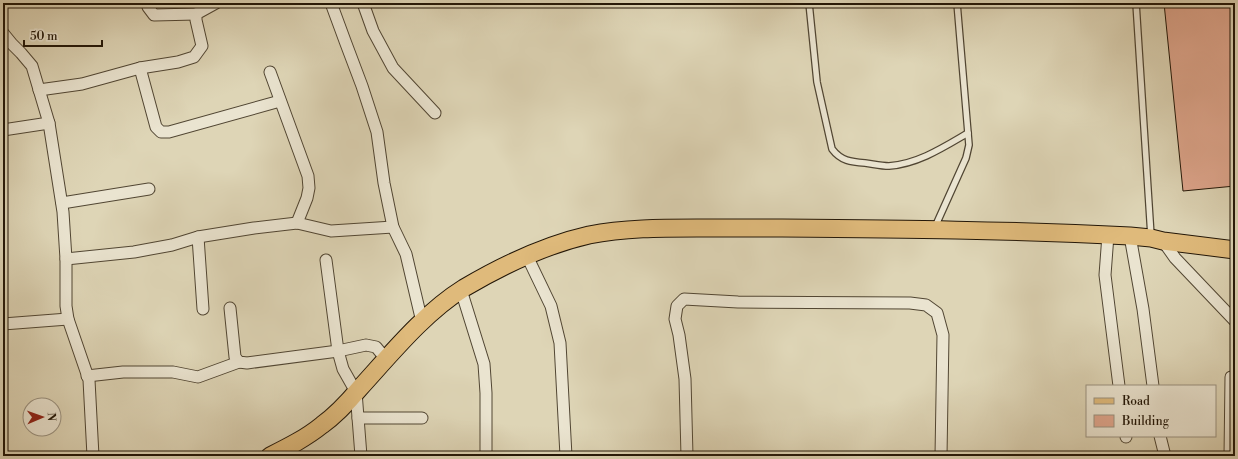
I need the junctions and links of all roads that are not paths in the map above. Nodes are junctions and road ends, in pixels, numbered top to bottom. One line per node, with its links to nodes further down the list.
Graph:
1 (147, 3): 8 (street)
2 (216, 3): 8 (street)
3 (331, 3): 22 (street)
4 (363, 3): 15 (street)
5 (809, 3): 18 (lane)
6 (957, 3): 18 (lane)
7 (1136, 3): 27 (lane)
8 (196, 14): 11 (street)
9 (3, 33): 10 (street)
10 (7, 46): 13 (street)
11 (140, 68): 13 (street); 14 (street)
12 (270, 72): 14 (street)
13 (39, 90): 16 (street)
14 (280, 101): 21 (street)
15 (435, 113)
16 (49, 123): 17 (street); 20 (street)
17 (3, 130)
18 (968, 133): 23 (lane)
19 (149, 189): 20 (street)
20 (62, 203): 30 (street)
21 (297, 223): 22 (street); 26 (street)
22 (393, 226): 37 (street)
23 (934, 229): 24 (main road); 29 (main road)
24 (1108, 235): 25 (main road); 44 (street)
25 (1130, 236): 27 (main road); 45 (street)
26 (198, 237): 30 (street); 34 (street)
27 (1157, 240): 28 (main road); 36 (street)
28 (1235, 250)
29 (527, 256): 32 (main road); 54 (street)
30 (66, 259): 35 (street)
31 (326, 260): 39 (street)
32 (462, 290): 37 (main road); 53 (street)
33 (230, 308): 41 (street)
34 (203, 310)
35 (68, 319): 38 (street); 42 (street)
36 (1235, 321)
37 (422, 322): 40 (main road)
38 (3, 324)
39 (338, 351): 40 (street); 41 (street); 46 (street)
40 (386, 359): 46 (main road)
41 (238, 362): 42 (street)
42 (87, 376): 51 (street)
43 (1231, 377): 58 (street)
44 (1119, 385)
45 (1153, 385)
46 (356, 392): 47 (street); 50 (main road)
47 (358, 418): 48 (street); 52 (street)
48 (422, 418)
49 (1160, 437): 57 (street)
50 (273, 455)
51 (93, 456)
52 (361, 456)
53 (486, 456)
54 (566, 456)
55 (687, 456): 56 (street)
56 (940, 456)
57 (1165, 456)
58 (1230, 456)

